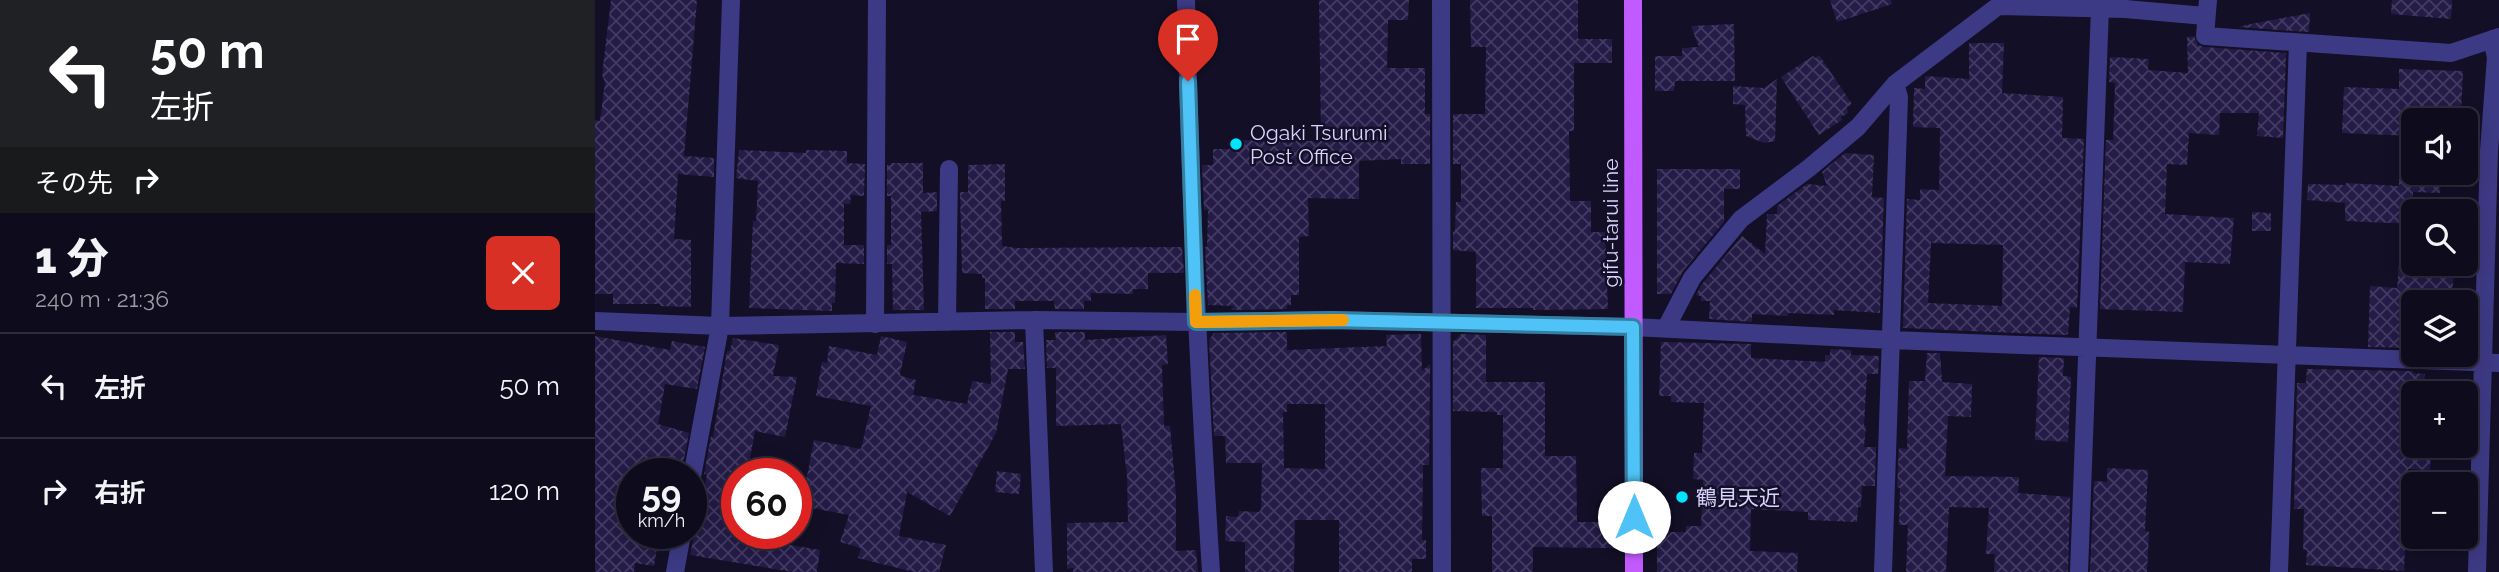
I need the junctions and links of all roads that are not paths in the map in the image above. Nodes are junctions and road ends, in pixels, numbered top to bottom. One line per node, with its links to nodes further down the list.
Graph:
1 (731, 0): 19 (street)
2 (877, 0): 18 (street)
3 (1186, 0): 16 (street)
4 (1441, 0): 17 (street)
5 (1633, 0): 20 (main road, gifu-tarui line)
6 (2000, 3): 8 (street); 11 (street)
7 (2207, 8): 8 (street); 10 (street)
8 (2100, 9): 23 (street)
9 (2495, 38): 10 (street); 25 (street)
10 (2298, 43): 24 (street)
11 (1895, 84): 21 (street); 22 (street)
12 (949, 169): 15 (street)
13 (1034, 320): 15 (street); 16 (street); 29 (street)
14 (595, 321): 19 (street)
15 (947, 322): 18 (street)
16 (1196, 322): 17 (street); 30 (street)
17 (1441, 323): 20 (street); 31 (street)
18 (875, 324): 19 (street)
19 (720, 326): 26 (street)
20 (1633, 327): 21 (street); 32 (main road, gifu-tarui line)
21 (1666, 328): 22 (street)
22 (1891, 340): 23 (street); 33 (street)
23 (2088, 348): 24 (street); 34 (street)
24 (2288, 356): 25 (street); 35 (street)
25 (2492, 363): 36 (street)
26 (695, 458)
27 (679, 549): 28 (street)
28 (675, 572)
29 (1044, 572)
30 (1211, 572)
31 (1442, 572)
32 (1634, 572)
33 (1883, 572)
34 (2079, 572)
35 (2279, 572)
36 (2477, 572)

